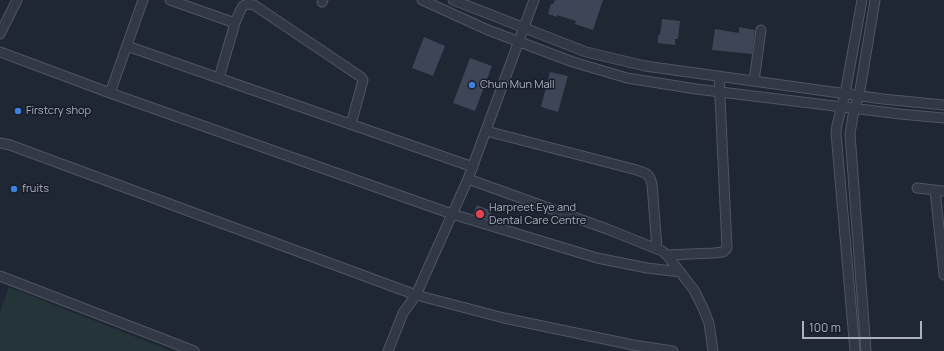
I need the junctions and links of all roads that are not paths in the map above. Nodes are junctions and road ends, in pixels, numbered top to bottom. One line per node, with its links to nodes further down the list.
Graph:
1 (18, 0): 12 (street)
2 (143, 0): 14 (street)
3 (170, 0): 9 (street)
4 (422, 0): 13 (street)
5 (453, 0): 10 (street)
6 (534, 0): 10 (street)
7 (862, 0): 21 (street)
8 (875, 0): 22 (street)
9 (235, 23): 17 (street); 27 (street)
10 (524, 29): 13 (street); 16 (street)
11 (761, 30): 18 (street)
12 (0, 34)
13 (519, 42): 19 (street); 28 (street)
14 (126, 46): 17 (street); 20 (street)
15 (0, 52): 20 (street)
16 (719, 76): 18 (street); 19 (street)
17 (219, 78): 27 (street)
18 (754, 81): 21 (street)
19 (720, 92): 24 (street); 39 (street)
20 (110, 93): 36 (street)
21 (845, 94): 22 (street); 24 (street)
22 (859, 96): 23 (street); 25 (street)
23 (944, 105)
24 (841, 107): 25 (street); 48 (street)
25 (854, 109): 26 (street); 49 (street)
26 (944, 118)
27 (351, 124): 32 (street)
28 (486, 131): 32 (street); 38 (street)
29 (0, 139): 31 (street)
30 (0, 143): 31 (street)
31 (10, 145): 43 (street)
32 (473, 167): 33 (street)
33 (468, 179): 36 (street); 38 (street)
34 (917, 188): 35 (street)
35 (939, 191): 37 (street)
36 (452, 214): 40 (street); 43 (street)
37 (943, 246): 41 (street)
38 (657, 248): 39 (street)
39 (667, 255): 40 (street)
40 (680, 272): 47 (street)
41 (944, 275)
42 (0, 276): 44 (street)
43 (416, 295): 45 (street); 46 (street)
44 (194, 351)
45 (388, 351)
46 (673, 351)
47 (713, 351)
48 (855, 351)
49 (866, 351)

